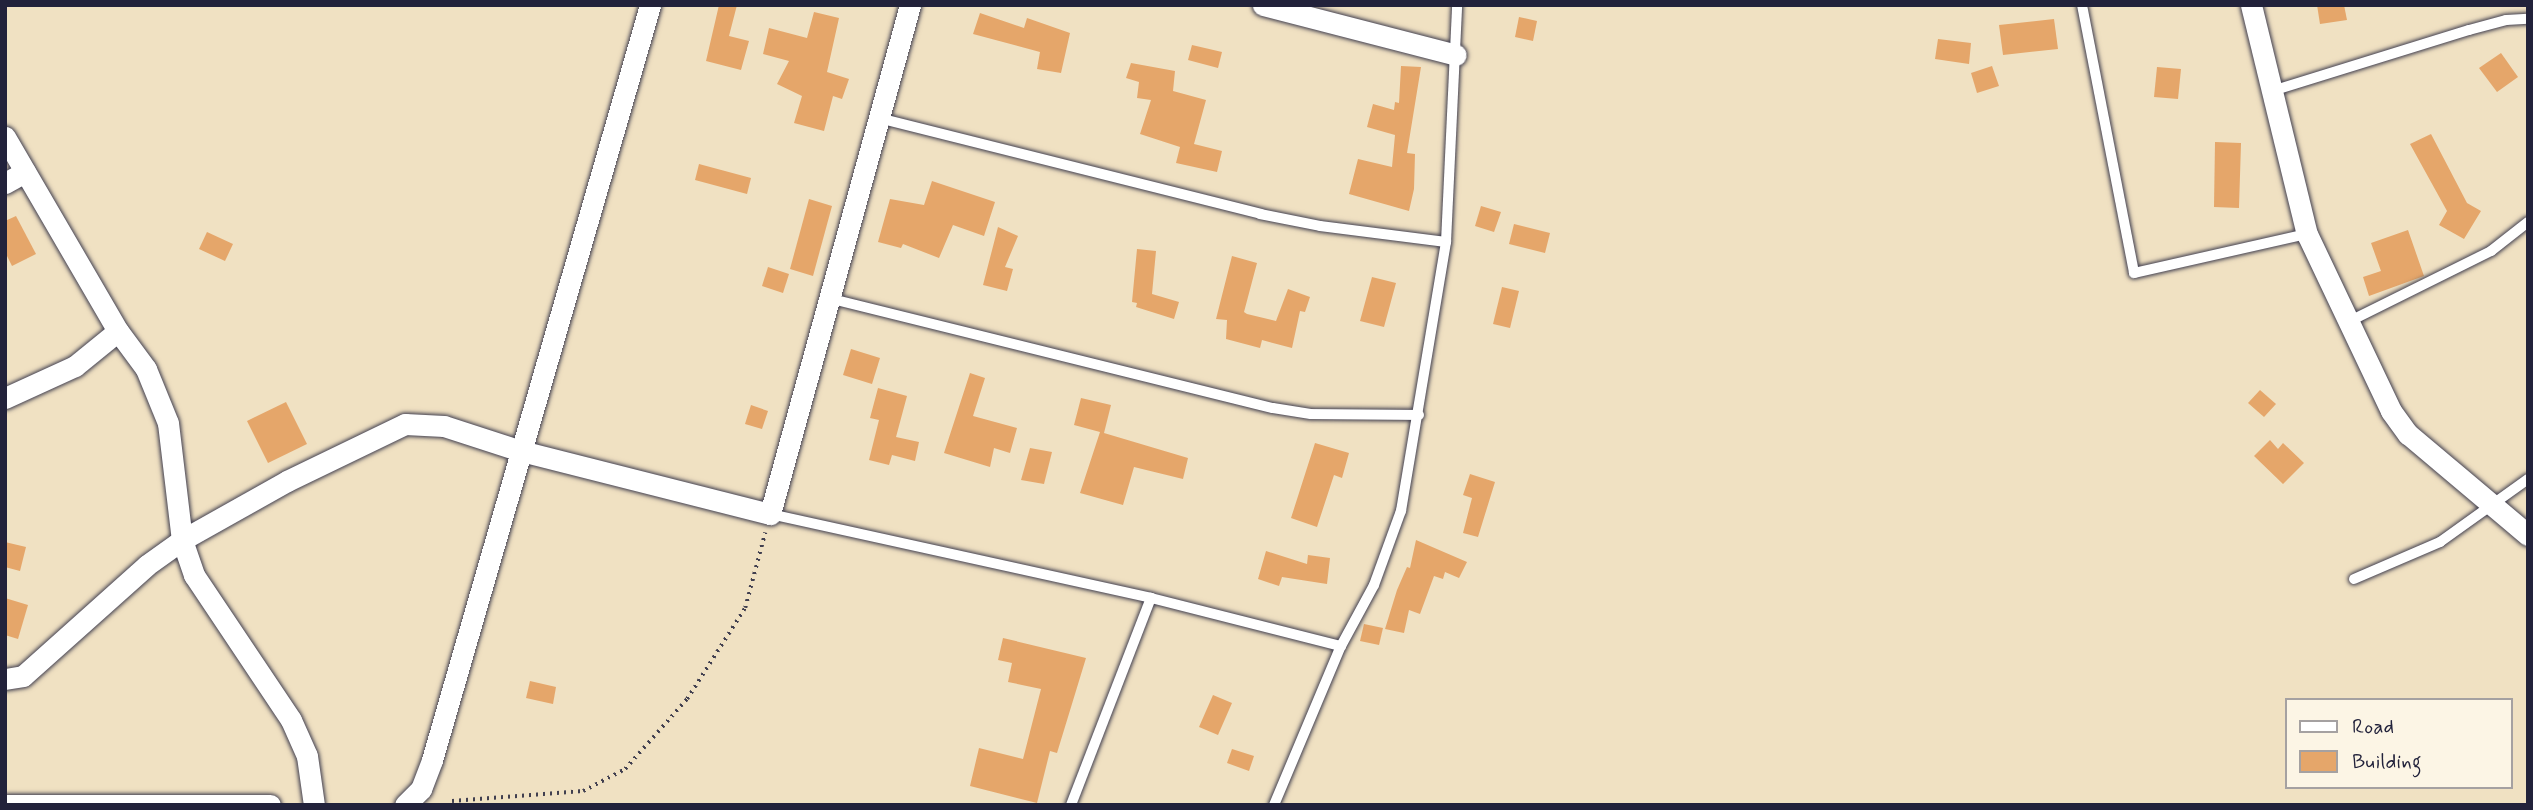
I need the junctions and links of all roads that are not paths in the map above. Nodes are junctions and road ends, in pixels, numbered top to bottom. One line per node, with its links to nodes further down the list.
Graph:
1 (650, 5): 22 (street)
2 (910, 5): 10 (street)
3 (1263, 5): 8 (street)
4 (1457, 5): 8 (lane)
5 (2082, 5): 15 (lane)
6 (2251, 5): 9 (street)
7 (2528, 19): 9 (lane)
8 (1456, 55): 16 (lane)
9 (2272, 91): 15 (street)
10 (878, 118): 16 (lane); 17 (street)
11 (5, 137): 12 (street)
12 (24, 173): 13 (street); 19 (street)
13 (5, 183)
14 (2528, 222): 18 (lane)
15 (2307, 234): 18 (street)
16 (1446, 242): 21 (lane)
17 (828, 298): 21 (lane); 25 (street)
18 (2348, 322): 24 (street)
19 (118, 331): 20 (street); 27 (street)
20 (5, 398)
21 (1419, 415): 30 (lane)
22 (521, 450): 25 (street); 27 (street); 35 (street)
23 (2528, 479): 24 (lane)
24 (2491, 507): 26 (street); 28 (lane)
25 (770, 514): 29 (lane)
26 (2528, 535)
27 (182, 540): 31 (street); 34 (street)
28 (2354, 579)
29 (1151, 598): 30 (lane); 36 (lane)
30 (1341, 646): 37 (lane)
31 (5, 679)
32 (7, 805): 33 (street)
33 (270, 805)
34 (314, 805)
35 (405, 805)
36 (1071, 805)
37 (1273, 805)

